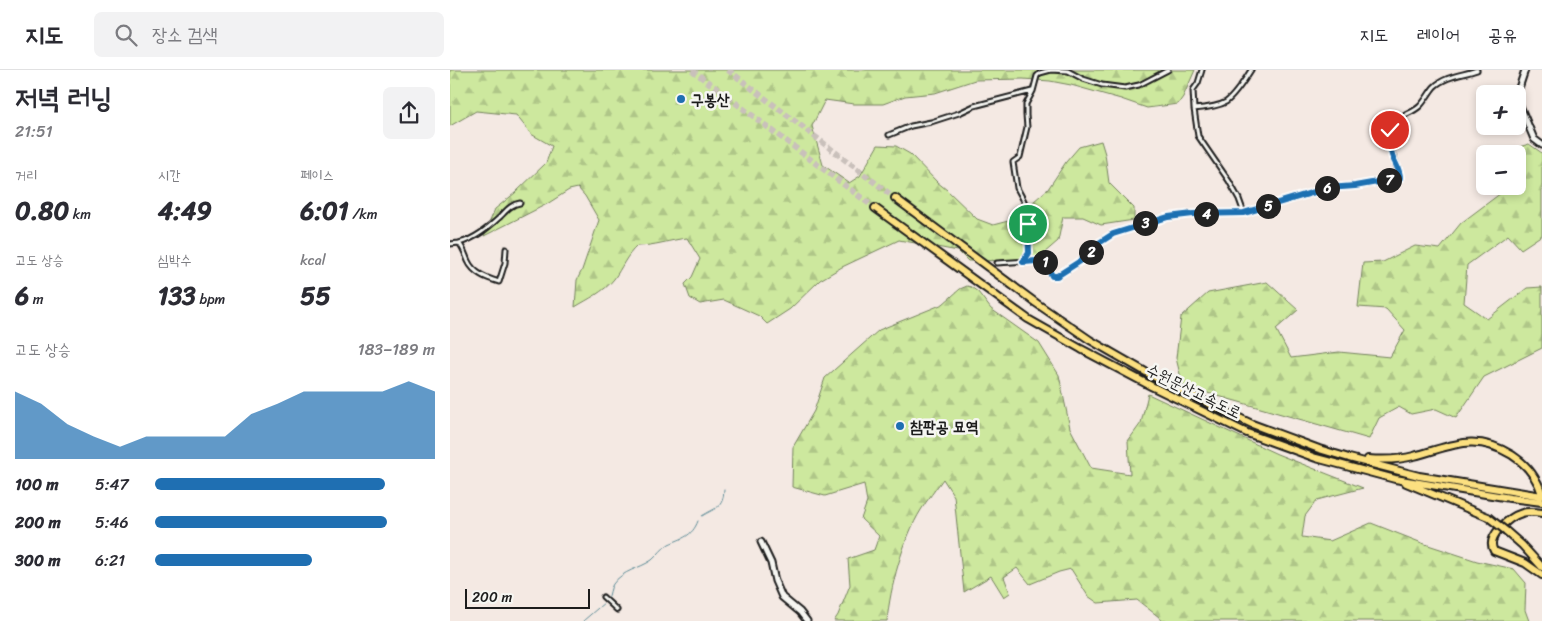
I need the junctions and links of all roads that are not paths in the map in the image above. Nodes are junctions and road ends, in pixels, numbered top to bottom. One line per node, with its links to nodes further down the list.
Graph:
1 (1047, 70): 2 (street); 8 (street)
2 (1168, 70)
3 (1202, 70): 9 (street)
4 (1251, 70): 9 (street)
5 (1477, 70): 16 (street)
6 (1525, 70): 7 (street)
7 (1519, 85)
8 (1033, 91): 11 (street); 20 (street)
9 (1194, 108): 16 (street)
10 (1526, 120): 12 (street)
11 (889, 136)
12 (1542, 145)
13 (895, 198): 22 (highway, 수원문산고속도로)
14 (520, 203): 17 (street)
15 (876, 208): 23 (highway, 수원문산고속도로)
16 (1244, 213): 20 (street)
17 (459, 243): 18 (street); 19 (street)
18 (450, 244)
19 (506, 249)
20 (1023, 262): 21 (street)
21 (997, 263)
22 (1349, 458): 24 (highway, 수원문산고속도로); 24 (highway)
23 (1395, 479): 25 (highway, 수원문산고속도로); 28 (highway, bridge)
24 (1541, 492)
25 (1542, 502)
26 (1542, 513): 29 (highway)
27 (761, 542): 32 (street)
28 (1542, 567)
29 (1542, 575)
30 (603, 596): 31 (street)
31 (617, 610)
32 (807, 621)

